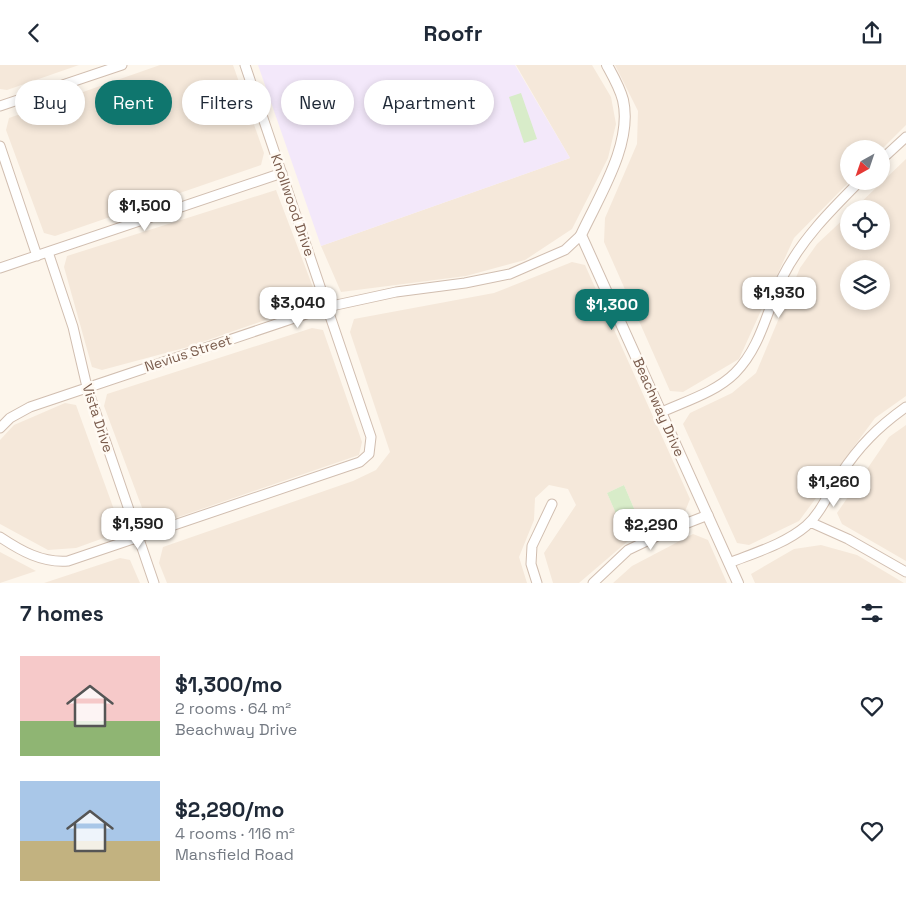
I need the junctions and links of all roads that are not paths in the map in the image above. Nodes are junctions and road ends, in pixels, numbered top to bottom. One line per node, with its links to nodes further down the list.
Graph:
1 (122, 65): 4 (street)
2 (245, 65): 8 (street, Knollwood Drive)
3 (607, 65): 10 (street)
4 (0, 107)
5 (906, 137): 7 (street)
6 (0, 146): 12 (street)
7 (890, 152)
8 (282, 173): 11 (street); 14 (street, Knollwood Drive)
9 (851, 190): 17 (street)
10 (581, 235): 14 (street, Nevius Street); 17 (street, Beachway Drive)
11 (48, 252): 12 (street); 15 (street, Vista Drive)
12 (37, 256): 13 (street)
13 (0, 268)
14 (327, 307): 15 (street, Nevius Street); 23 (street, Knollwood Drive)
15 (87, 387): 18 (street, Nevius Street); 23 (street, Vista Drive)
16 (906, 407): 21 (street)
17 (662, 412): 20 (street, Beachway Drive)
18 (0, 428)
19 (552, 504): 27 (street)
20 (708, 515): 24 (street, Beachway Drive); 28 (street)
21 (810, 522): 24 (street); 25 (street)
22 (0, 537): 23 (street)
23 (138, 537): 26 (street, Vista Drive)
24 (730, 563): 29 (street, Beachway Drive)
25 (906, 572)
26 (154, 583)
27 (537, 583)
28 (593, 583)
29 (738, 583)

